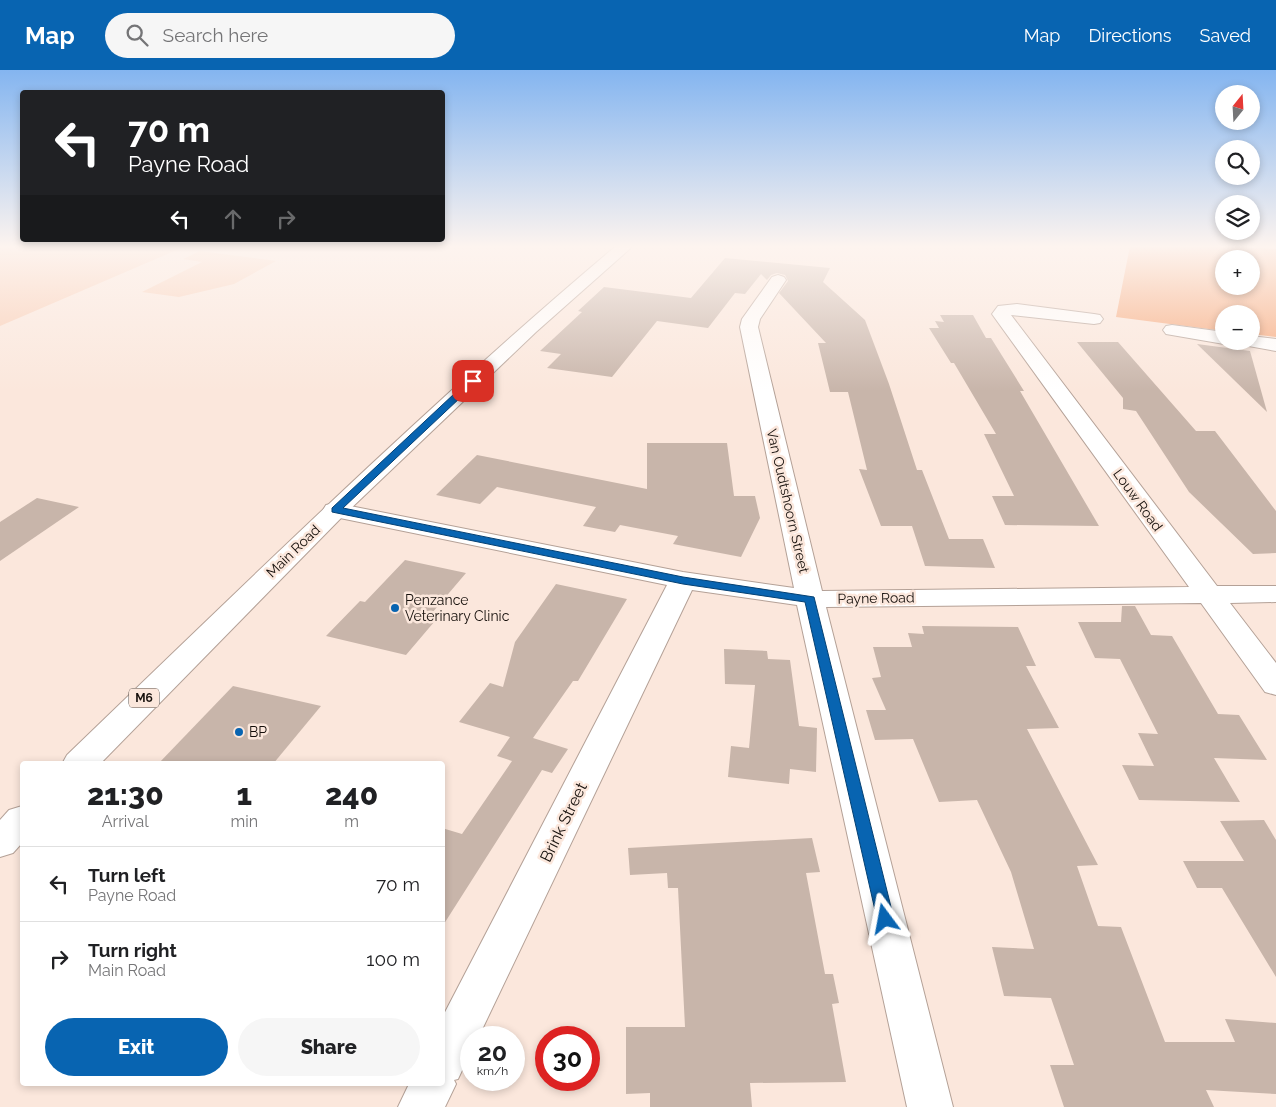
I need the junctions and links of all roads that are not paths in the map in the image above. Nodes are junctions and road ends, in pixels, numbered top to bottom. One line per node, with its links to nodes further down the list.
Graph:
1 (569, 294): 8 (street, Main Road / M6)
2 (768, 294): 12 (street, Van Oudtshoorn Street)
3 (1094, 319): 10 (street, Louw Road)
4 (1172, 330): 5 (street)
5 (1215, 337)
6 (1260, 343): 7 (street)
7 (1275, 345)
8 (335, 510): 9 (street, Payne Road); 14 (street, Main Road / M6)
9 (683, 580): 12 (street, Payne Road); 17 (street, Brink Street)
10 (1208, 594): 11 (street, Payne Road); 12 (street, Payne Road); 13 (street, Louw Road)
11 (1276, 594)
12 (810, 599): 20 (street, Van Oudtshoorn Street)
13 (1276, 685)
14 (82, 761)
15 (20, 822): 16 (street)
16 (0, 843)
17 (445, 1058)
18 (432, 1086): 19 (street)
19 (421, 1107)
20 (930, 1107)

